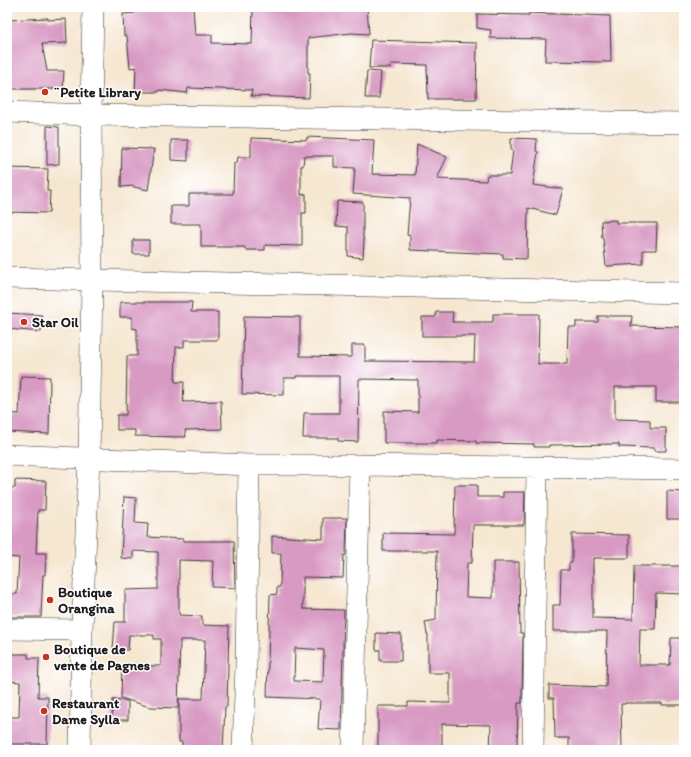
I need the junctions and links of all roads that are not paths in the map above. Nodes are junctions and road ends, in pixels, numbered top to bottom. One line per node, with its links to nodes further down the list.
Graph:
1 (94, 7): 3 (street)
2 (7, 112): 3 (street)
3 (91, 115): 4 (street); 6 (street)
4 (684, 123)
5 (7, 278): 6 (street)
6 (92, 281): 7 (street); 9 (street)
7 (684, 293)
8 (7, 455): 9 (street)
9 (89, 458): 10 (street); 15 (street)
10 (249, 465): 11 (street); 17 (street)
11 (360, 465): 12 (street); 18 (street)
12 (537, 468): 13 (street); 19 (street)
13 (684, 469)
14 (7, 629): 15 (street)
15 (82, 630): 16 (street)
16 (80, 750)
17 (243, 750)
18 (353, 750)
19 (533, 750)

